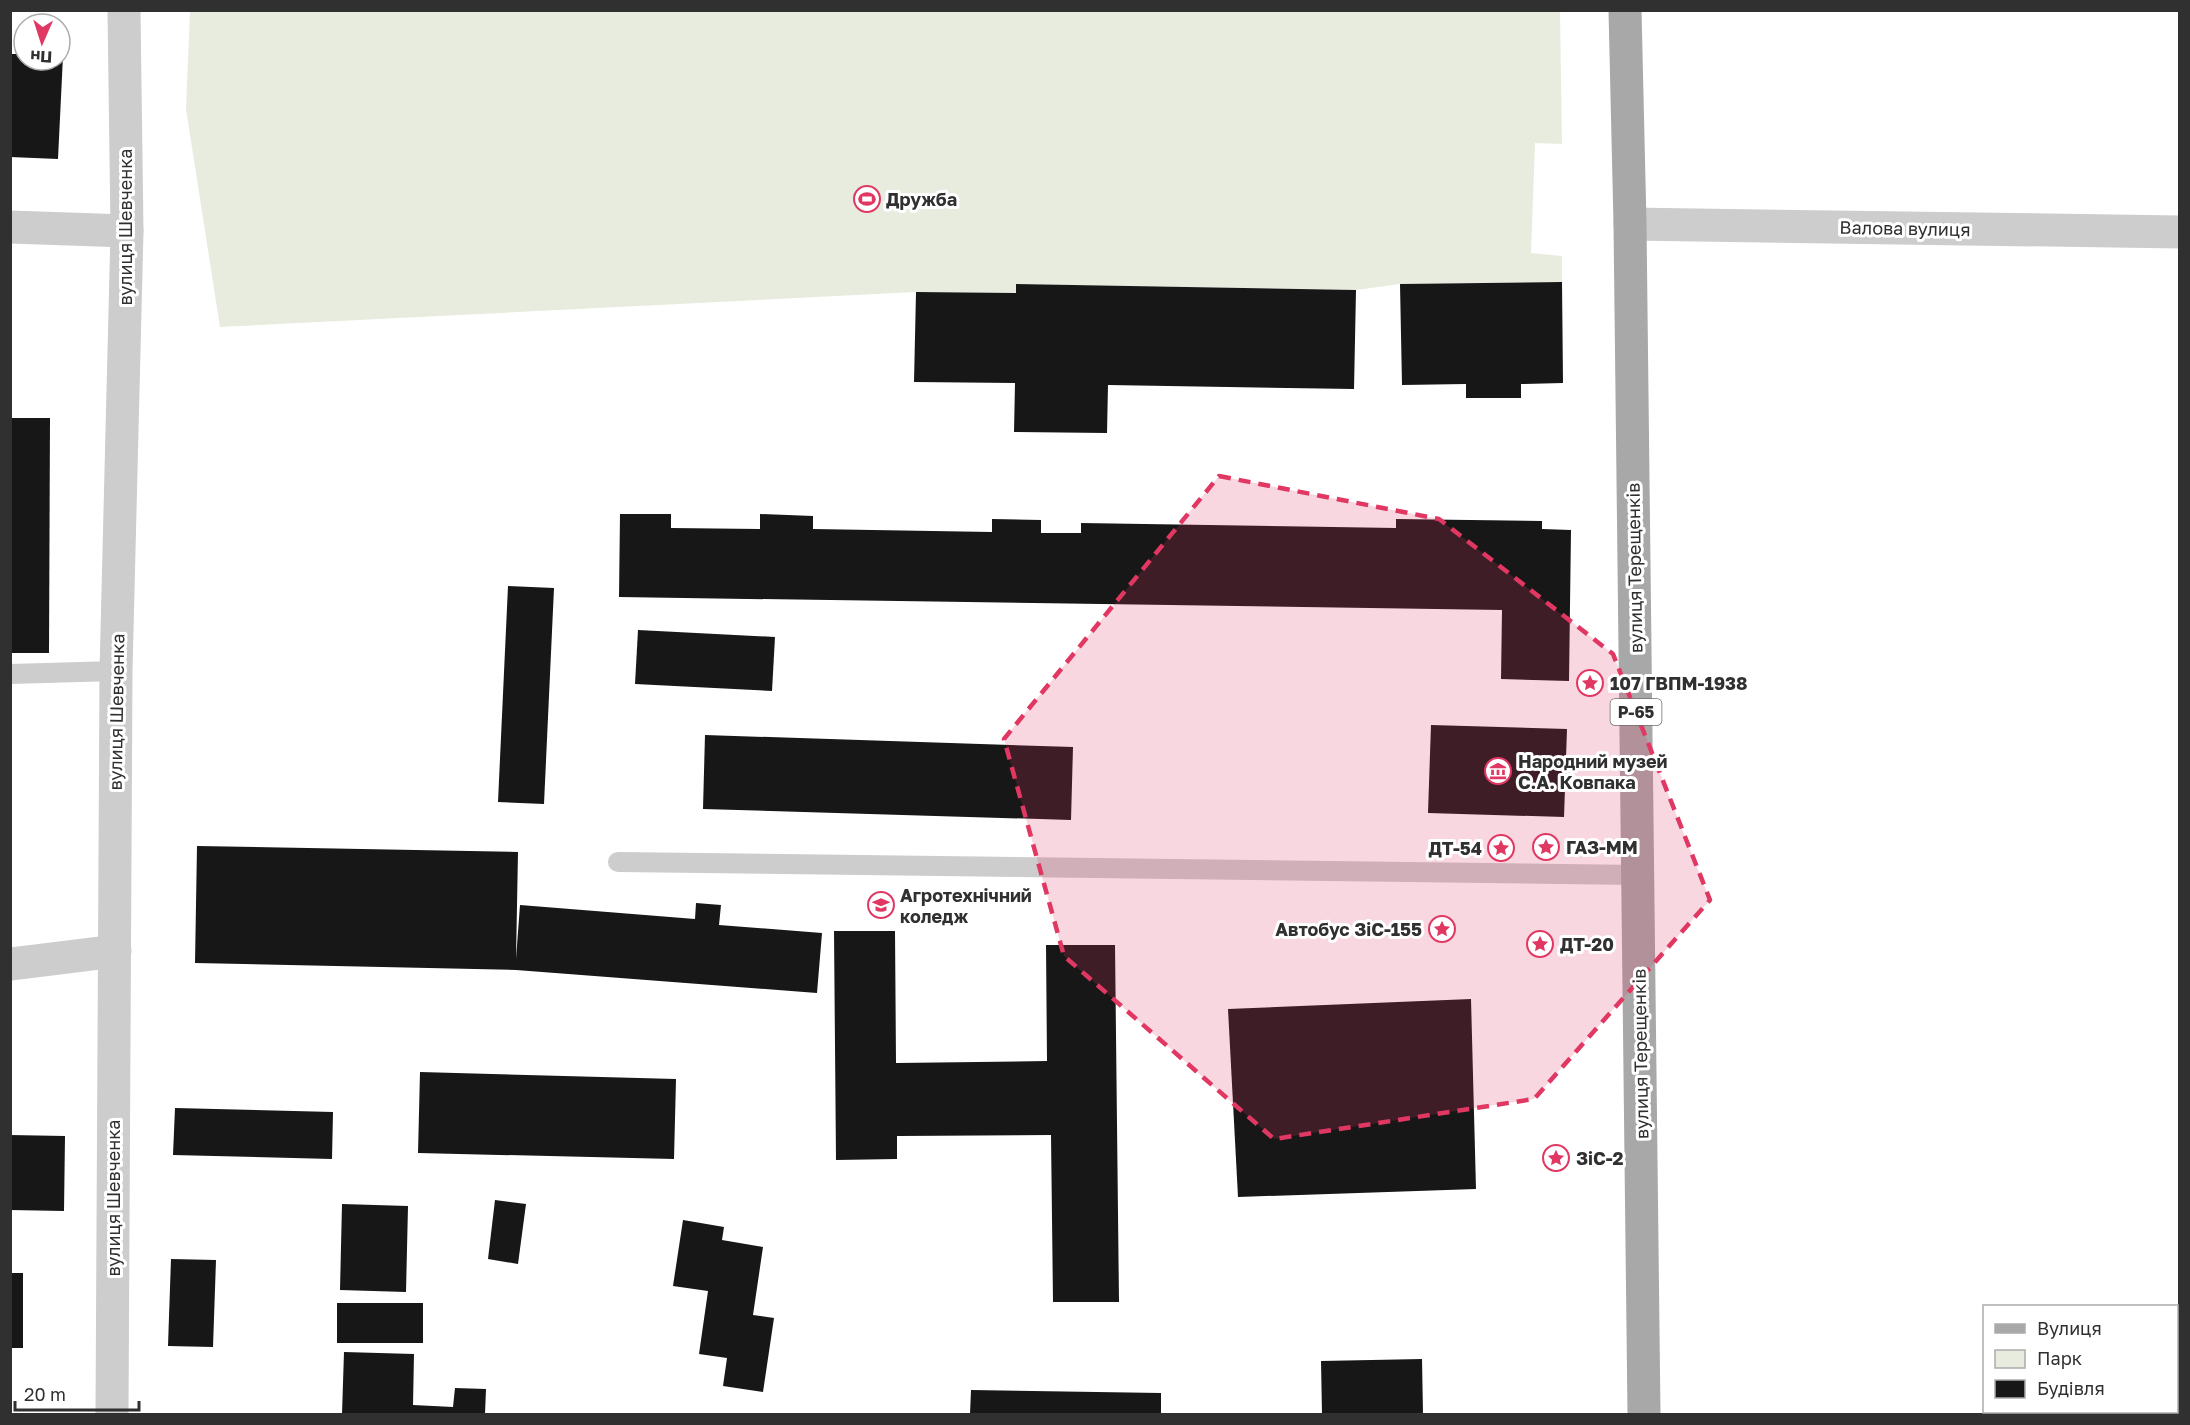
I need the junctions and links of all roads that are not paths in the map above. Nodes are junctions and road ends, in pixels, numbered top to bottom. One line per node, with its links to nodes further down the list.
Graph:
1 (124, 10): 5 (street, вулиця Шевченка)
2 (1625, 10): 3 (main road, вулиця Терещенків / Р-65)
3 (1630, 224): 6 (street, Валова вулиця); 10 (main road, вулиця Терещенків / Р-65)
4 (10, 227): 5 (street)
5 (127, 231): 7 (street, вулиця Шевченка)
6 (2180, 232)
7 (116, 672): 8 (lane); 11 (street, вулиця Шевченка)
8 (10, 674)
9 (618, 862): 10 (lane)
10 (1638, 875): 14 (main road, вулиця Терещенків / Р-65)
11 (115, 951): 12 (street); 13 (street, вулиця Шевченка)
12 (10, 964)
13 (112, 1414)
14 (1644, 1414)

